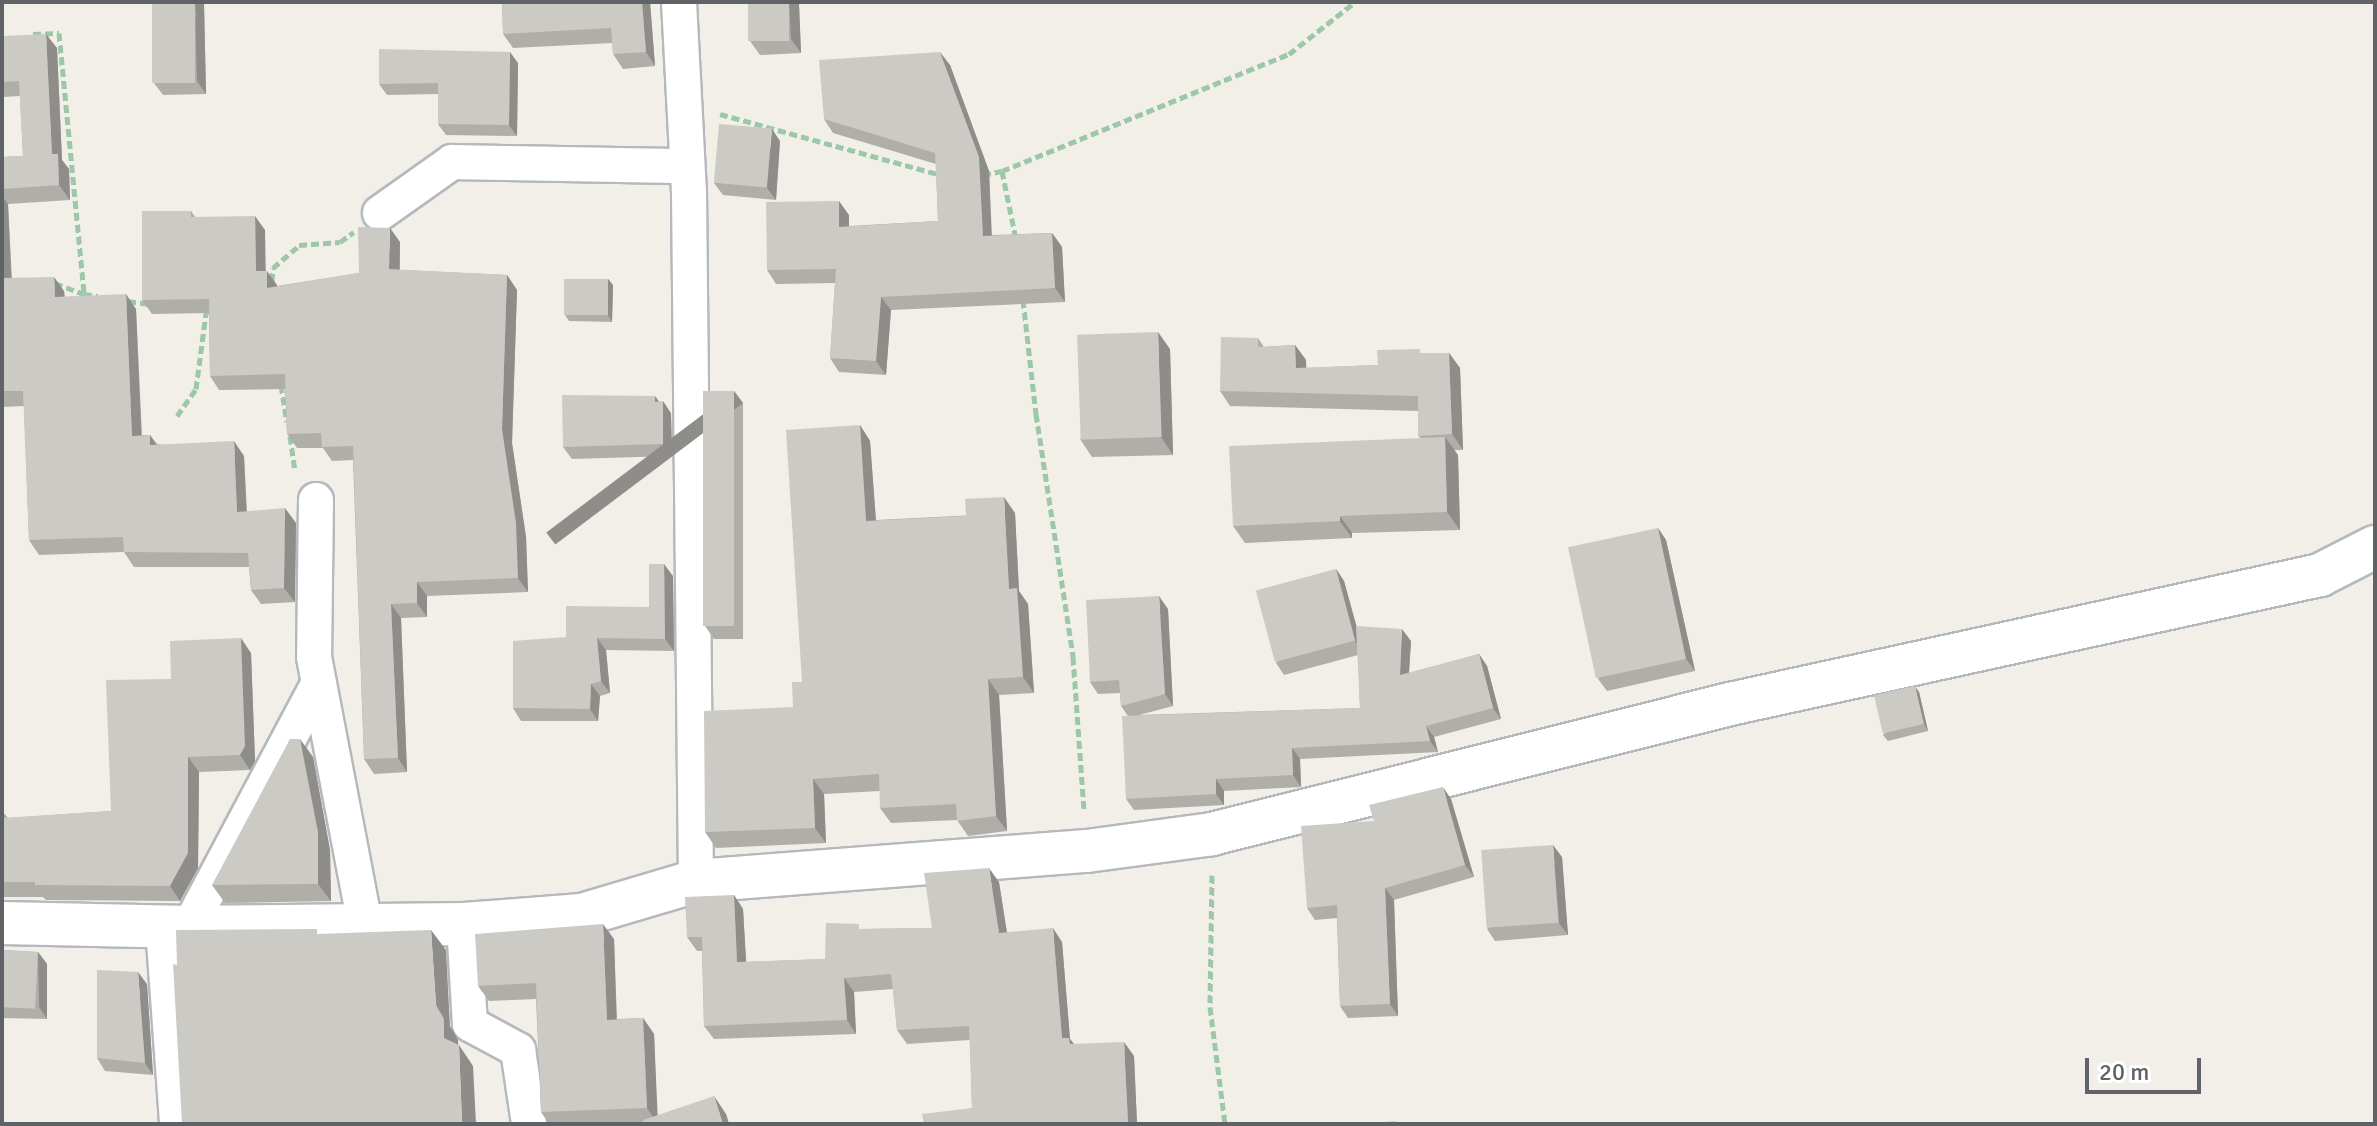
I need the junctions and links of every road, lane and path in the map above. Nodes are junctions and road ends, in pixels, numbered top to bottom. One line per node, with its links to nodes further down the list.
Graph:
1 (679, 2): 4 (street)
2 (1355, 2): 6 (path)
3 (30, 35): 13 (path)
4 (684, 104): 5 (street); 7 (path)
5 (687, 166): 9 (street); 26 (street)
6 (1002, 171): 8 (path); 10 (path)
7 (949, 177)
8 (971, 177)
9 (380, 213): 12 (path)
10 (1017, 250)
11 (47, 280): 13 (path)
12 (271, 292)
13 (84, 294): 16 (path)
14 (1022, 294): 25 (path)
15 (215, 304): 18 (path)
16 (160, 306)
17 (191, 311): 18 (path)
18 (206, 313): 20 (path)
19 (281, 380): 21 (path)
20 (177, 416)
21 (316, 500): 23 (street)
22 (2375, 547): 24 (street)
23 (319, 683): 29 (street); 30 (street)
24 (1212, 834): 25 (street); 33 (path)
25 (1087, 851): 26 (street)
26 (696, 881): 28 (street)
27 (2, 923): 30 (street)
28 (464, 924): 29 (street); 32 (street)
29 (365, 925): 30 (street)
30 (176, 927): 31 (street)
31 (177, 1124)
32 (529, 1124)
33 (1225, 1124)

